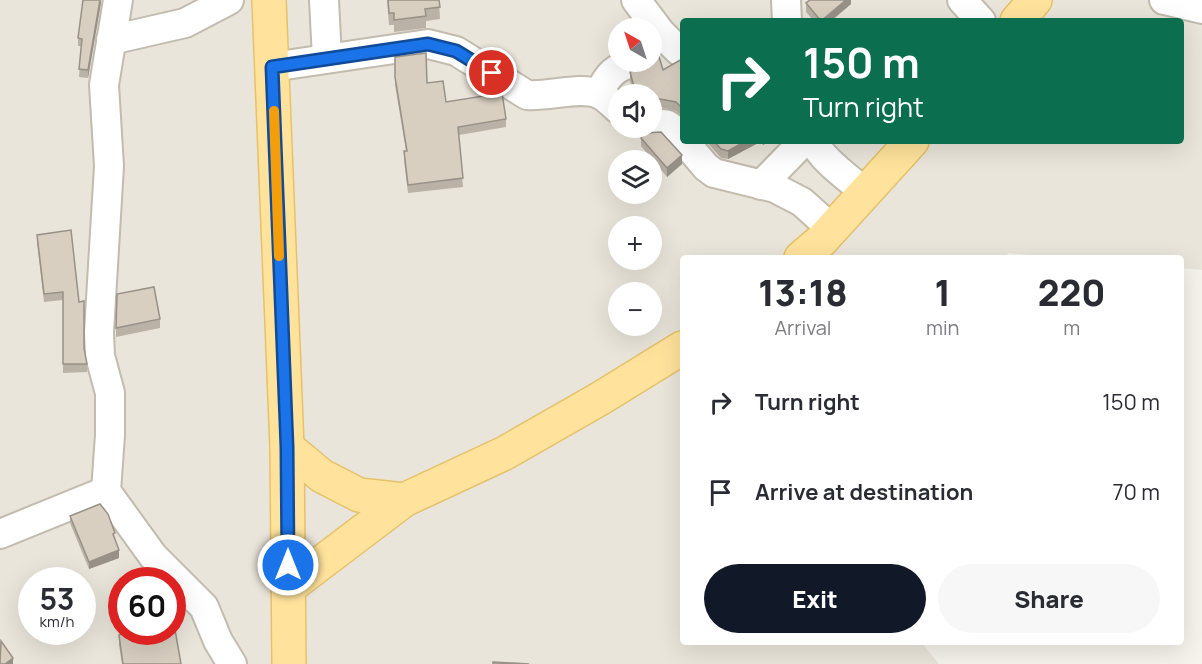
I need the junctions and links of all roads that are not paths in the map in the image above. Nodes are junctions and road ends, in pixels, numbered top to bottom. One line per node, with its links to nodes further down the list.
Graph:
1 (118, 0): 14 (street)
2 (229, 0): 14 (street)
3 (269, 0): 19 (main road)
4 (324, 0): 18 (street)
5 (636, 0): 15 (street)
6 (786, 0): 11 (street)
7 (962, 0): 12 (street)
8 (1035, 0): 13 (main road)
9 (1164, 0): 10 (street)
10 (1202, 9)
11 (787, 18)
12 (978, 18)
13 (1020, 18)
14 (111, 40): 34 (street)
15 (680, 51)
16 (680, 52): 17 (street)
17 (662, 55)
18 (327, 58): 19 (street); 21 (street)
19 (272, 67): 33 (main road)
20 (611, 72): 21 (street)
21 (608, 101)
22 (662, 123): 23 (street)
23 (680, 137)
24 (686, 144): 28 (street)
25 (801, 144): 28 (street)
26 (815, 144): 29 (street)
27 (909, 144): 29 (main road)
28 (761, 185): 30 (street)
29 (866, 193): 30 (main road)
30 (832, 229): 31 (main road)
31 (804, 255)
32 (680, 349): 35 (main road)
33 (287, 447): 35 (main road); 37 (main road)
34 (106, 491): 36 (street); 38 (street)
35 (404, 500): 37 (main road)
36 (0, 534)
37 (288, 588): 39 (main road)
38 (232, 664)
39 (289, 664)

